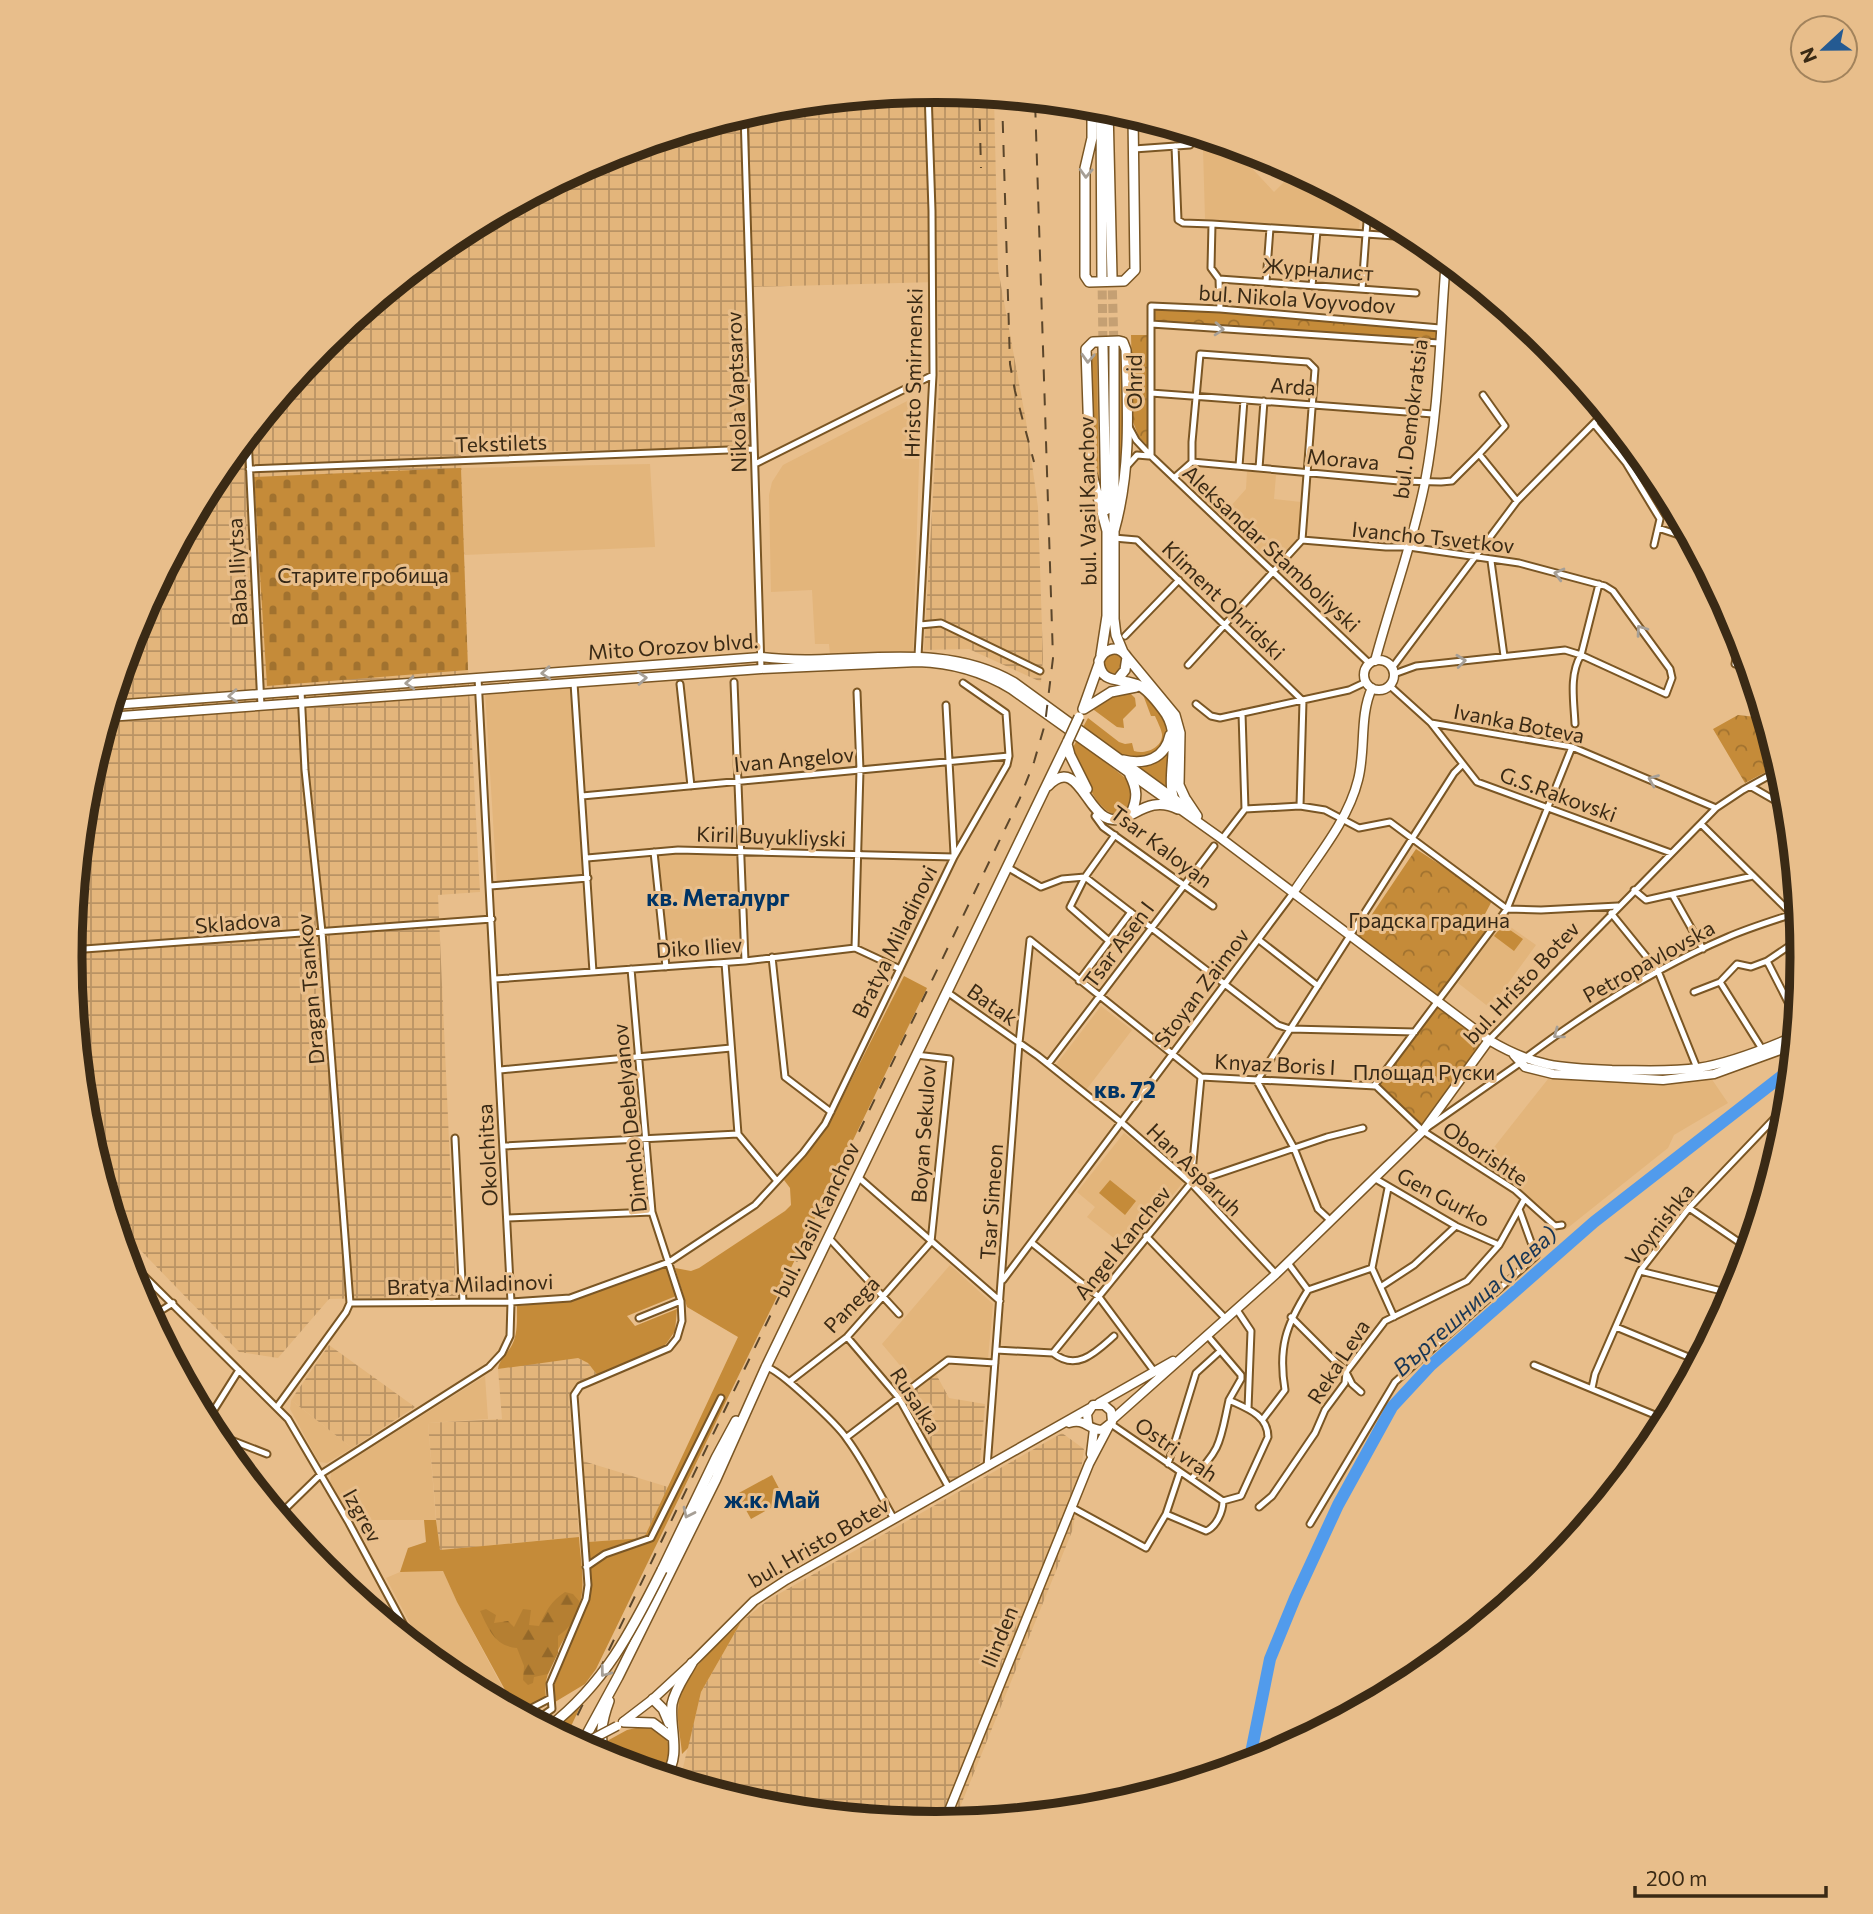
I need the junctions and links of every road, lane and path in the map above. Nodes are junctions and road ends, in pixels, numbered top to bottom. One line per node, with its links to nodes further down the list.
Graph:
1 (928, 103): 31 (street, Hristo Smirnenski)
2 (1092, 117): 11 (main road, one-way to 11)
3 (1101, 119): 6 (main road)
4 (1108, 120): 6 (main road)
5 (1109, 121): 6 (main road)
6 (1108, 124)
7 (744, 125): 43 (street, Nikola Vaptsarov)
8 (1133, 126): 11 (main road)
9 (1191, 145): 10 (street)
10 (1175, 146): 11 (street); 13 (street)
11 (1134, 149)
12 (1367, 219): 16 (street)
13 (1213, 224): 14 (street); 19 (street)
14 (1270, 228): 15 (street); 20 (street)
15 (1317, 231): 16 (street); 21 (street)
16 (1366, 233): 17 (street); 22 (street)
17 (1394, 236)
18 (1445, 271): 27 (street, bul. Demokratsia)
19 (1219, 279): 20 (street, Журналист); 25 (street)
20 (1266, 282): 21 (street, Журналист)
21 (1312, 286): 22 (street, Журналист)
22 (1362, 289): 23 (street, Журналист)
23 (1416, 293)
24 (1151, 306): 25 (street, bul. Nikola Voyvodov); 26 (street, Ohrid)
25 (1220, 309): 27 (street, bul. Nikola Voyvodov)
26 (1151, 324): 28 (street, bul. Nikola Voyvodov, one-way to 28); 32 (street, Ohrid)
27 (1440, 328): 28 (street, bul. Demokratsia)
28 (1439, 343): 38 (street, bul. Demokratsia)
29 (1103, 347): 60 (main road, bul. Vasil Kanchov)
30 (1114, 347): 60 (main road, bul. Vasil Kanchov)
31 (933, 375): 49 (street); 71 (street, Hristo Smirnenski)
32 (1151, 393): 34 (street, Arda); 46 (street, Ohrid)
33 (1483, 395): 45 (street, Morava)
34 (1195, 396): 35 (street, Arda); 37 (street); 47 (street)
35 (1244, 400): 36 (street, Arda); 51 (street)
36 (1264, 401): 37 (street, Arda); 53 (street)
37 (1312, 405): 38 (street, Arda); 55 (street)
38 (1433, 414): 57 (street, bul. Demokratsia)
39 (1599, 419): 41 (street)
40 (1128, 424): 46 (street, Alеksandar Stamboliyski); 52 (main road); 60 (main road, one-way to 60)
41 (1594, 424): 42 (street); 48 (street); 58 (street)
42 (1605, 425)
43 (754, 449): 49 (street, Nikola Vaptsarov); 54 (street, Tekstilets)
44 (248, 451): 54 (street, Baba Iliytsa)
45 (1479, 454): 57 (street, Morava); 58 (street)
46 (1151, 456): 52 (street); 56 (street, Alеksandar Stamboliyski)
47 (1192, 462): 51 (street, Morava); 56 (street)
48 (1626, 463): 50 (street); 59 (street)
49 (755, 464): 77 (street, Nikola Vaptsarov)
50 (1635, 465)
51 (1239, 466): 53 (street, Morava)
52 (1126, 467): 60 (main road)
53 (1259, 468): 55 (street, Morava)
54 (249, 469): 98 (street, Baba Iliytsa)
55 (1308, 473): 57 (street, Morava); 62 (street)
56 (1174, 478): 67 (street, Alеksandar Stamboliyski)
57 (1425, 482): 64 (street, bul. Demokratsia)
58 (1517, 501): 65 (street)
59 (1658, 527): 61 (street); 63 (street)
60 (1112, 533): 68 (street, Kliment Ohridski); 73 (main road, bul. Vasil Kanchov); 79 (main road, bul. Vasil Kanchov)
61 (1678, 534)
62 (1302, 540): 64 (street, Ivancho Tsvetkov); 67 (street)
63 (1654, 545)
64 (1409, 547): 65 (street, Ivancho Tsvetkov); 80 (street, bul. Demokratsia)
65 (1474, 557): 66 (street, Ivancho Tsvetkov); 85 (street)
66 (1491, 561): 69 (street, Ivancho Tsvetkov, one-way to 66); 76 (street)
67 (1273, 572): 70 (street); 80 (street, Alеksandar Stamboliyski)
68 (1179, 580): 70 (street, Kliment Ohridski); 72 (street)
69 (1599, 584): 74 (street); 74 (street, Ivancho Tsvetkov, one-way to 69)
70 (1226, 624): 82 (street); 99 (street, Kliment Ohridski)
71 (920, 625): 75 (street, Hristo Smirnenski); 84 (street)
72 (1125, 636)
73 (1125, 654): 79 (main road); 87 (main road); 134 (main road)
74 (1581, 654): 76 (street); 110 (street)
75 (918, 656): 77 (street, Mito Orozov blvd.); 114 (street, Mito Orozov blvd.)
76 (1504, 656): 85 (street, one-way to 76)
77 (761, 657): 83 (street, Nikola Vaptsarov); 86 (street, Mito Orozov blvd., one-way to 86)
78 (1736, 658): 81 (street)
79 (1100, 660): 87 (main road); 105 (main road, bul. Vasil Kanchov)
80 (1372, 663): 85 (street); 92 (street)
81 (1735, 664)
82 (1188, 665)
83 (761, 669): 89 (street, Mito Orozov blvd., one-way to 83); 118 (street, Mito Orozov blvd.)
84 (1040, 671)
85 (1393, 671): 93 (street)
86 (478, 678): 95 (street, Okolchitsa); 96 (street, Mito Orozov blvd., one-way to 96)
87 (1115, 680): 94 (main road); 105 (main road, bul. Vasil Kanchov)
88 (734, 682): 120 (street)
89 (574, 683): 95 (street, Mito Orozov blvd.); 124 (street)
90 (963, 683): 113 (street, Bratya Miladinovi)
91 (680, 684): 121 (street)
92 (1369, 685): 93 (street); 99 (street); 135 (street, Stoyan Zaimov)
93 (1390, 686): 109 (street, G.S.Rakovski)
94 (1141, 687): 105 (main road); 108 (main road)
95 (479, 690): 100 (street, Mito Orozov blvd.); 152 (street, Okolchitsa)
96 (301, 691): 98 (street, Mito Orozov blvd.); 100 (street, Dragan Tsankov)
97 (858, 692): 117 (street)
98 (260, 694): 101 (street, Mito Orozov blvd., one-way to 101); 104 (street, Baba Iliytsa)
99 (1303, 701): 106 (street); 127 (street)
100 (301, 703): 104 (street, Mito Orozov blvd.); 165 (street, Dragan Tsankov)
101 (121, 704)
102 (1196, 704): 106 (street)
103 (946, 705): 115 (street, Bratya Miladinovi)
104 (261, 706): 107 (street, Mito Orozov blvd.)
105 (1082, 713): 111 (main road, bul. Vasil Kanchov, bridge)
106 (1242, 713): 131 (street)
107 (117, 716)
108 (1169, 719): 114 (main road); 125 (main road)
109 (1431, 723): 112 (street, Ivanka Boteva); 116 (street, G.S.Rakovski)
110 (1575, 724)
111 (1068, 741): 123 (main road, bul. Vasil Kanchov); 132 (main road)
112 (1572, 747): 128 (street); 129 (street, Ivanka Boteva, one-way to 112)
113 (1009, 756): 115 (street, Ivan Angelov); 145 (street, Bratya Miladinovi)
114 (1123, 760): 125 (street, Mito Orozov blvd.)
115 (951, 762): 117 (street, Ivan Angelov); 145 (street, Bratya Miladinovi)
116 (1462, 765): 128 (street, G.S.Rakovski); 139 (street)
117 (860, 770): 120 (street, Ivan Angelov); 144 (street)
118 (1129, 775): 130 (street, Mito Orozov blvd.); 133 (main road)
119 (1771, 775): 122 (street, bul. Hristo Botev)
120 (738, 781): 121 (street, Ivan Angelov); 141 (street)
121 (691, 786): 124 (street, Ivan Angelov)
122 (1750, 786): 126 (street); 129 (street, bul. Hristo Botev)
123 (1045, 789): 132 (main road); 147 (main road, bul. Vasil Kanchov)
124 (582, 796): 146 (street)
125 (1171, 796): 130 (main road); 134 (street, Mito Orozov blvd.)
126 (1776, 801)
127 (1300, 806): 131 (street); 135 (street)
128 (1546, 807): 143 (street, G.S.Rakovski); 159 (street)
129 (1716, 808): 136 (street, bul. Hristo Botev)
130 (1178, 809): 133 (main road); 138 (street, Mito Orozov blvd.)
131 (1245, 809): 138 (street)
132 (1097, 811): 133 (main road); 137 (street, Tsar Kaloyan)
133 (1130, 815)
134 (1197, 816): 138 (street, Mito Orozov blvd.)
135 (1340, 819): 139 (street); 154 (street, Stoyan Zaimov)
136 (1701, 824): 143 (street, bul. Hristo Botev); 148 (street)
137 (1115, 835): 149 (street); 151 (street, Tsar Kaloyan)
138 (1222, 839): 154 (street, Mito Orozov blvd.)
139 (1412, 839): 159 (street); 166 (street)
140 (1214, 846): 151 (street, Tsar Asen I)
141 (741, 851): 142 (street, Kiril Buyukliyski); 144 (street, Kiril Buyukliyski); 175 (street)
142 (654, 852): 146 (street, Kiril Buyukliyski); 178 (street)
143 (1671, 853): 153 (street, bul. Hristo Botev)
144 (858, 856): 145 (street, Kiril Buyukliyski); 171 (street)
145 (954, 857): 180 (street, Bratya Miladinovi)
146 (587, 858): 150 (street)
147 (1007, 866): 149 (street); 188 (main road, bul. Vasil Kanchov)
148 (1753, 876): 155 (street); 158 (street)
149 (1085, 877): 160 (street); 169 (street)
150 (588, 878): 152 (street); 182 (street)
151 (1185, 884): 156 (street, Tsar Kaloyan); 164 (street, Tsar Asen I)
152 (490, 886): 163 (street, Okolchitsa)
153 (1634, 891): 155 (street); 157 (street, bul. Hristo Botev)
154 (1293, 893): 166 (street, Mito Orozov blvd.); 168 (street, Stoyan Zaimov)
155 (1672, 894): 173 (street)
156 (1213, 906)
157 (1618, 906): 159 (street); 161 (street, bul. Hristo Botev)
158 (1789, 908)
159 (1507, 909): 191 (street)
160 (1130, 912): 164 (street); 169 (street)
161 (1611, 913): 181 (street); 196 (street, bul. Hristo Botev)
162 (1789, 915): 173 (street, Petropavlovska)
163 (492, 919): 165 (street, Skladova); 183 (street, Okolchitsa)
164 (1151, 928): 186 (street); 190 (street, Tsar Asen I)
165 (322, 932): 172 (street, Skladova); 257 (street, Dragan Tsankov)
166 (1350, 936): 187 (street); 191 (street, Mito Orozov blvd.)
167 (1030, 940): 184 (street, Knyaz Boris I); 197 (street, Tsar Simeon)
168 (1259, 940): 186 (street, Stoyan Zaimov); 187 (street)
169 (1109, 941): 184 (street)
170 (1791, 945): 176 (street)
171 (855, 948): 174 (street, Diko Iliev); 180 (street)
172 (82, 949)
173 (1703, 949): 181 (street, Petropavlovska)
174 (772, 957): 175 (street, Diko Iliev); 211 (street)
175 (745, 961): 177 (street, Diko Iliev)
176 (1767, 961): 185 (street); 192 (street)
177 (726, 962): 178 (street, Diko Iliev); 198 (street)
178 (666, 967): 179 (street, Diko Iliev)
179 (631, 969): 182 (street, Diko Iliev); 203 (street, Dimcho Debelyanov)
180 (900, 969): 211 (street, Bratya Miladinovi)
181 (1658, 971): 204 (street, Petropavlovska, one-way to 204); 206 (street)
182 (593, 972): 183 (street, Diko Iliev)
183 (495, 979): 207 (street, Okolchitsa)
184 (1079, 981): 190 (street, Knyaz Boris I)
185 (1720, 982): 189 (street); 200 (street)
186 (1225, 986): 193 (street); 202 (street, Stoyan Zaimov)
187 (1318, 986): 193 (street)
188 (947, 992): 197 (street, Batak); 201 (main road, bul. Vasil Kanchov)
189 (1694, 992)
190 (1099, 997): 202 (street, Knyaz Boris I); 205 (street, Tsar Asen I)
191 (1437, 1002): 194 (street); 196 (street, Mito Orozov blvd.)
192 (1789, 1005)
193 (1290, 1029): 194 (street); 209 (street)
194 (1415, 1032): 210 (street)
195 (1786, 1039): 200 (street)
196 (1489, 1040): 204 (street, Mito Orozov blvd.); 215 (street, bul. Hristo Botev)
197 (1019, 1043): 205 (street, Han Asparuh); 246 (street, Tsar Simeon)
198 (731, 1048): 203 (street); 216 (street)
199 (1785, 1048): 204 (street)
200 (1762, 1049): 206 (street)
201 (916, 1055): 221 (main road, bul. Vasil Kanchov); 236 (street, Boyan Sekulov)
202 (1173, 1055): 208 (street, Knyaz Boris I); 213 (street, Stoyan Zaimov)
203 (639, 1056): 207 (street); 218 (street, Dimcho Debelyanov)
204 (1522, 1061): 206 (street); 215 (street, Petropavlovska)
205 (1048, 1064): 213 (street, Han Asparuh)
206 (1697, 1068)
207 (500, 1070): 219 (street, Okolchitsa)
208 (1200, 1077): 209 (street, Knyaz Boris I); 224 (street)
209 (1257, 1081): 210 (street, Knyaz Boris I); 220 (street)
210 (1374, 1086): 215 (street)
211 (831, 1112): 223 (street, Bratya Miladinovi)
212 (1775, 1117): 227 (street, Voynishka)
213 (1122, 1123): 224 (street, Han Asparuh); 237 (street, Stoyan Zaimov)
214 (1363, 1128): 220 (street, Angel Kanchev)
215 (1423, 1131): 222 (street, bul. Hristo Botev); 226 (street, Oborishte)
216 (738, 1135): 218 (street); 223 (street)
217 (455, 1138): 254 (street)
218 (646, 1138): 219 (street); 229 (street, Dimcho Debelyanov)
219 (503, 1146): 230 (street, Okolchitsa)
220 (1294, 1148): 224 (street, Angel Kanchev); 231 (street)
221 (858, 1177): 235 (main road, bul. Vasil Kanchov); 236 (street)
222 (1374, 1178): 225 (street, Gen Gurko); 231 (street, bul. Hristo Botev)
223 (777, 1181): 240 (street, Bratya Miladinovi)
224 (1191, 1183): 234 (street, Angel Kanchev); 244 (street, Han Asparuh)
225 (1388, 1188): 233 (street, Gen Gurko); 242 (street)
226 (1524, 1200): 228 (street, Reka Leva); 232 (street, Oborishte)
227 (1689, 1208): 238 (street); 243 (street, Voynishka)
228 (1519, 1209): 239 (street, Reka Leva); 311 (street)
229 (652, 1212): 230 (street); 240 (street, Dimcho Debelyanov)
230 (507, 1219): 255 (street, Okolchitsa)
231 (1331, 1222): 241 (street, bul. Hristo Botev)
232 (1562, 1225)
233 (1457, 1226): 239 (street, Gen Gurko); 247 (street)
234 (1146, 1236): 251 (street, Angel Kanchev); 264 (street)
235 (828, 1237): 250 (street); 276 (main road, bul. Vasil Kanchov)
236 (931, 1242): 250 (street, Panega); 253 (street)
237 (1032, 1243): 246 (street, Stoyan Zaimov); 251 (street)
238 (1741, 1243)
239 (1499, 1245): 262 (street, Reka Leva)
240 (669, 1262): 252 (street, Dimcho Debelyanov); 255 (street, Bratya Miladinovi)
241 (1288, 1263): 244 (street, bul. Hristo Botev); 248 (street)
242 (1371, 1268): 247 (street); 248 (street)
243 (1640, 1271): 249 (street); 265 (street, Voynishka)
244 (1276, 1274): 258 (street, bul. Hristo Botev)
245 (144, 1275): 256 (street)
246 (1002, 1281): 253 (street, Tsar Simeon)
247 (1382, 1286): 262 (street)
248 (1308, 1290): 261 (street)
249 (1723, 1291)
250 (883, 1297): 260 (street); 268 (street, Panega)
251 (1099, 1297): 270 (street, Angel Kanchev); 278 (street)
252 (681, 1301): 263 (street); 312 (street)
253 (1000, 1301): 269 (street, Tsar Simeon)
254 (463, 1302): 255 (street, Bratya Miladinovi); 257 (street, Bratya Miladinovi)
255 (511, 1302): 302 (street, Okolchitsa)
256 (173, 1303): 259 (street); 277 (street)
257 (350, 1303): 287 (street)
258 (1237, 1310): 264 (street, bul. Hristo Botev); 288 (street)
259 (159, 1312)
260 (899, 1314)
261 (1290, 1317): 279 (street); 291 (street)
262 (1394, 1317): 279 (street, Reka Leva)
263 (639, 1318)
264 (1226, 1319): 266 (street, bul. Hristo Botev)
265 (1616, 1327): 273 (street); 281 (street, Voynishka)
266 (1208, 1335): 272 (street, bul. Hristo Botev); 285 (street)
267 (1114, 1336): 270 (street)
268 (847, 1337): 280 (street, Panega); 284 (street, Rusalka)
269 (996, 1350): 270 (street); 274 (street, Tsar Simeon)
270 (1053, 1353)
271 (1217, 1353): 299 (street)
272 (1185, 1355): 278 (street, bul. Hristo Botev); 292 (street, bul. Hristo Botev)
273 (1690, 1358)
274 (995, 1363): 284 (street); 300 (street, Tsar Simeon)
275 (1534, 1365): 281 (street)
276 (765, 1368): 280 (street); 315 (main road, bul. Vasil Kanchov); 320 (main road, one-way to 320, bridge)
277 (239, 1370): 287 (street); 289 (street)
278 (1154, 1371): 286 (street, bul. Hristo Botev)
279 (1346, 1372): 282 (street); 307 (street, Reka Leva)
280 (789, 1382): 295 (street)
281 (1591, 1388): 290 (street)
282 (1361, 1392)
283 (721, 1398): 312 (street)
284 (899, 1398): 295 (street); 304 (street, Rusalka)
285 (1229, 1400): 288 (street); 303 (street)
286 (1094, 1406): 292 (street); 293 (street, bul. Hristo Botev); 294 (street)
287 (277, 1407): 302 (street, Izgrev)
288 (1248, 1409): 291 (street)
289 (213, 1411)
290 (1657, 1416)
291 (1263, 1419): 305 (street)
292 (1111, 1423): 294 (street); 298 (street, Ilinden); 299 (street, Ostri vrah)
293 (1063, 1424): 294 (street, bul. Hristo Botev); 300 (street, bul. Hristo Botev)
294 (1091, 1426): 298 (street, Ilinden)
295 (847, 1437): 310 (street)
296 (232, 1440): 297 (street)
297 (267, 1454)
298 (1089, 1464): 306 (street, Ilinden)
299 (1168, 1464): 301 (street, Ostri vrah)
300 (987, 1468): 304 (street, bul. Hristo Botev)
301 (1180, 1472): 303 (street, Ostri vrah); 309 (street)
302 (321, 1474): 308 (street, Okolchitsa); 313 (street, Izgrev)
303 (1191, 1479): 305 (street, Ostri vrah)
304 (949, 1488): 310 (street, bul. Hristo Botev)
305 (1223, 1502): 309 (street)
306 (1071, 1507): 309 (street); 327 (street, Ilinden)
307 (1259, 1507)
308 (285, 1509)
309 (1166, 1514)
310 (894, 1520): 314 (street, bul. Hristo Botev)
311 (1310, 1524)
312 (586, 1567): 316 (street)
313 (403, 1624)
314 (692, 1663): 317 (street, bul. Hristo Botev); 324 (main road)
315 (618, 1677): 322 (main road, bul. Vasil Kanchov); 325 (main road)
316 (551, 1698): 318 (street); 319 (street)
317 (653, 1699): 321 (street, bul. Hristo Botev); 324 (main road)
318 (531, 1708)
319 (545, 1715)
320 (556, 1721)
321 (620, 1724): 323 (street, bul. Hristo Botev, bridge); 324 (main road)
322 (586, 1735)
323 (593, 1738)
324 (673, 1738): 326 (main road)
325 (602, 1742)
326 (670, 1768)
327 (949, 1811)

